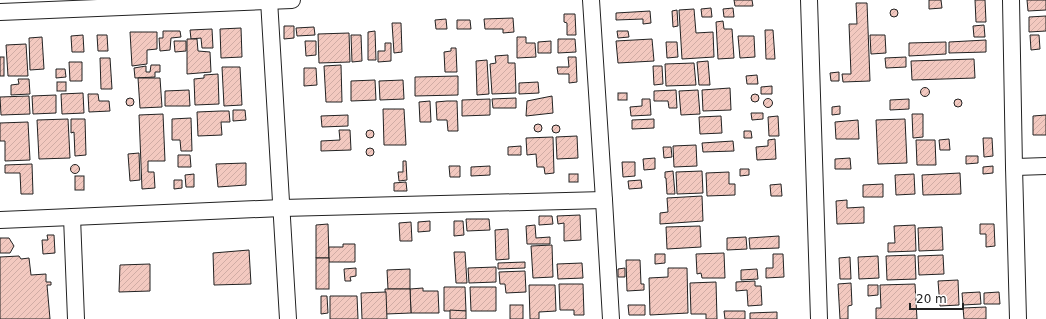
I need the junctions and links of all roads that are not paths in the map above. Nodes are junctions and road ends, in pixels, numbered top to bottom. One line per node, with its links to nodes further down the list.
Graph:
1 (269, 0): 2 (street); 6 (street); 10 (street)
2 (292, 0)
3 (591, 0): 9 (street)
4 (809, 0): 16 (street)
5 (1011, 0): 8 (street)
6 (0, 12)
7 (1046, 166): 8 (street)
8 (1014, 167): 17 (street)
9 (604, 200): 10 (street); 15 (street)
10 (282, 208): 11 (street); 14 (street)
11 (72, 217): 12 (street); 13 (street)
12 (0, 220)
13 (76, 319)
14 (288, 319)
15 (611, 319)
16 (819, 319)
17 (1018, 319)

